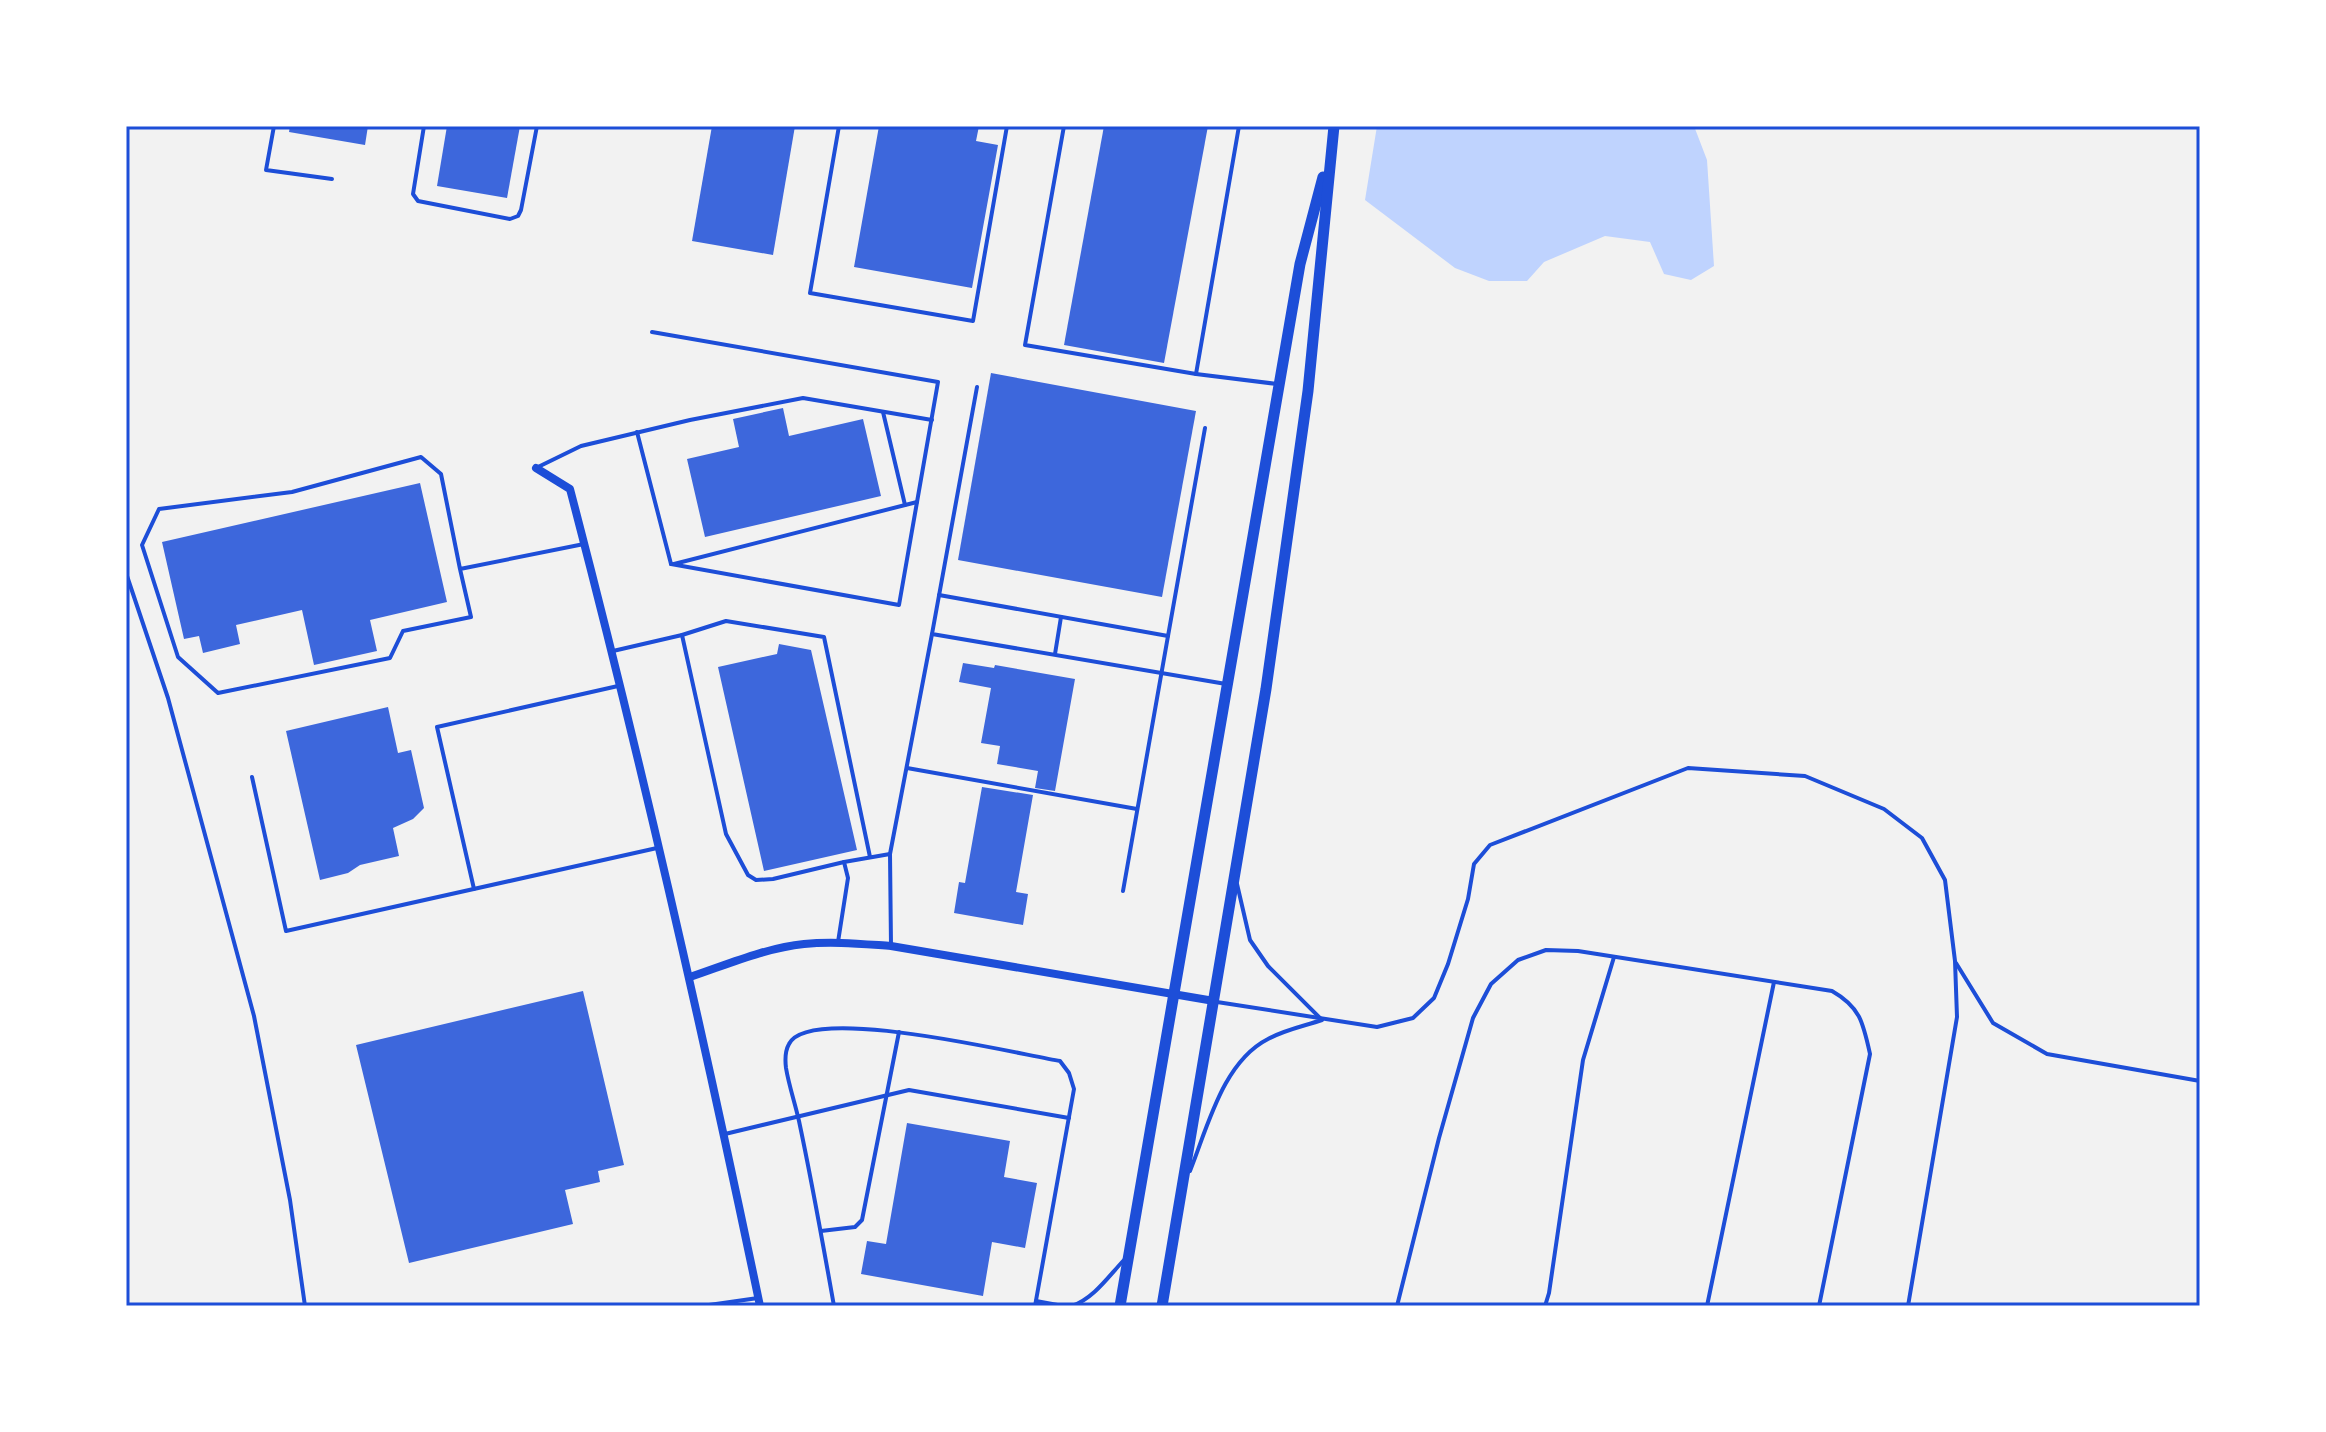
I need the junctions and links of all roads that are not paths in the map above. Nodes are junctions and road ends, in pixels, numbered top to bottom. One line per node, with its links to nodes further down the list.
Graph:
1 (274, 126): 10 (lane)
2 (424, 126): 3 (lane)
3 (537, 126)
4 (839, 126): 5 (lane)
5 (1007, 126)
6 (1064, 126): 12 (lane)
7 (1239, 126): 12 (lane)
8 (1334, 126): 9 (street)
9 (1332, 141): 13 (street); 42 (street)
10 (332, 179)
11 (652, 332): 16 (lane)
12 (1196, 374): 13 (lane)
13 (1279, 385): 33 (street)
14 (977, 387): 25 (lane)
15 (883, 412): 16 (lane); 18 (lane); 21 (lane)
16 (932, 420): 20 (lane)
17 (1205, 428): 29 (lane)
18 (637, 432): 19 (lane); 23 (lane)
19 (536, 468): 22 (street)
20 (917, 502): 21 (lane); 23 (lane)
21 (905, 505): 23 (lane)
22 (584, 544): 24 (lane); 30 (street)
23 (671, 564)
24 (460, 569): 24 (lane)
25 (939, 595): 26 (lane); 27 (lane)
26 (1061, 617): 29 (lane); 31 (lane)
27 (932, 634): 31 (lane); 35 (lane)
28 (682, 635): 30 (lane); 40 (lane); 41 (lane)
29 (1168, 636): 32 (lane)
30 (612, 651): 34 (street)
31 (1054, 655): 32 (lane)
32 (1160, 673): 33 (lane); 37 (lane)
33 (1228, 684): 51 (street)
34 (620, 686): 38 (street); 43 (lane)
35 (907, 768): 37 (lane); 39 (lane)
36 (252, 777): 43 (lane)
37 (1137, 810): 44 (lane)
38 (657, 848): 43 (lane); 49 (street)
39 (890, 854): 40 (lane); 46 (lane)
40 (870, 857): 41 (lane)
41 (844, 862): 45 (lane)
42 (1236, 878): 52 (street); 53 (lane)
43 (474, 889)
44 (1123, 891)
45 (838, 942): 46 (street); 49 (street)
46 (891, 946): 51 (street)
47 (1614, 957): 50 (lane); 71 (lane); 72 (lane)
48 (1955, 961): 53 (lane); 55 (lane); 75 (lane)
49 (690, 977): 59 (street)
50 (1774, 982): 73 (lane); 74 (lane)
51 (1174, 994): 52 (street); 62 (street)
52 (1214, 1001): 53 (lane); 60 (street)
53 (1322, 1020): 60 (lane)
54 (899, 1032): 56 (lane); 57 (lane); 58 (lane)
55 (2200, 1081)
56 (887, 1096): 57 (lane); 58 (lane); 61 (lane)
57 (798, 1117): 59 (lane); 61 (lane)
58 (1069, 1118): 64 (lane)
59 (723, 1135): 63 (street)
60 (1181, 1193): 70 (street)
61 (821, 1231): 66 (lane)
62 (1131, 1252): 68 (lane); 69 (street)
63 (759, 1302): 65 (lane)
64 (1035, 1303): 67 (lane)
65 (702, 1306)
66 (834, 1306)
67 (1063, 1306)
68 (1072, 1306)
69 (1120, 1306)
70 (1162, 1306)
71 (1397, 1306)
72 (1545, 1306)
73 (1707, 1306)
74 (1819, 1306)
75 (1908, 1306)

